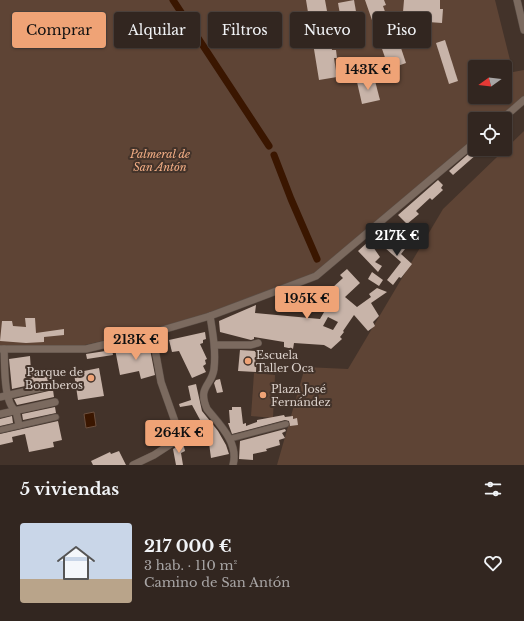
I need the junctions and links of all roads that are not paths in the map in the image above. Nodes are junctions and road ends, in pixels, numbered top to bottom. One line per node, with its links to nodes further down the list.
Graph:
1 (517, 0): 2 (street)
2 (524, 30)
3 (524, 100): 4 (street)
4 (510, 112)
5 (468, 148): 6 (street)
6 (210, 316): 7 (street); 9 (street)
7 (152, 333): 10 (street); 21 (street)
8 (258, 343): 9 (street)
9 (215, 345): 20 (street)
10 (2, 349): 12 (street)
11 (54, 385): 12 (street)
12 (4, 396): 14 (street)
13 (55, 402): 14 (street)
14 (16, 411): 15 (street); 18 (street)
15 (0, 414)
16 (56, 417): 18 (street)
17 (286, 424): 20 (street)
18 (19, 425): 19 (street)
19 (0, 430)
20 (229, 439): 22 (street)
21 (137, 464)
22 (233, 465)

